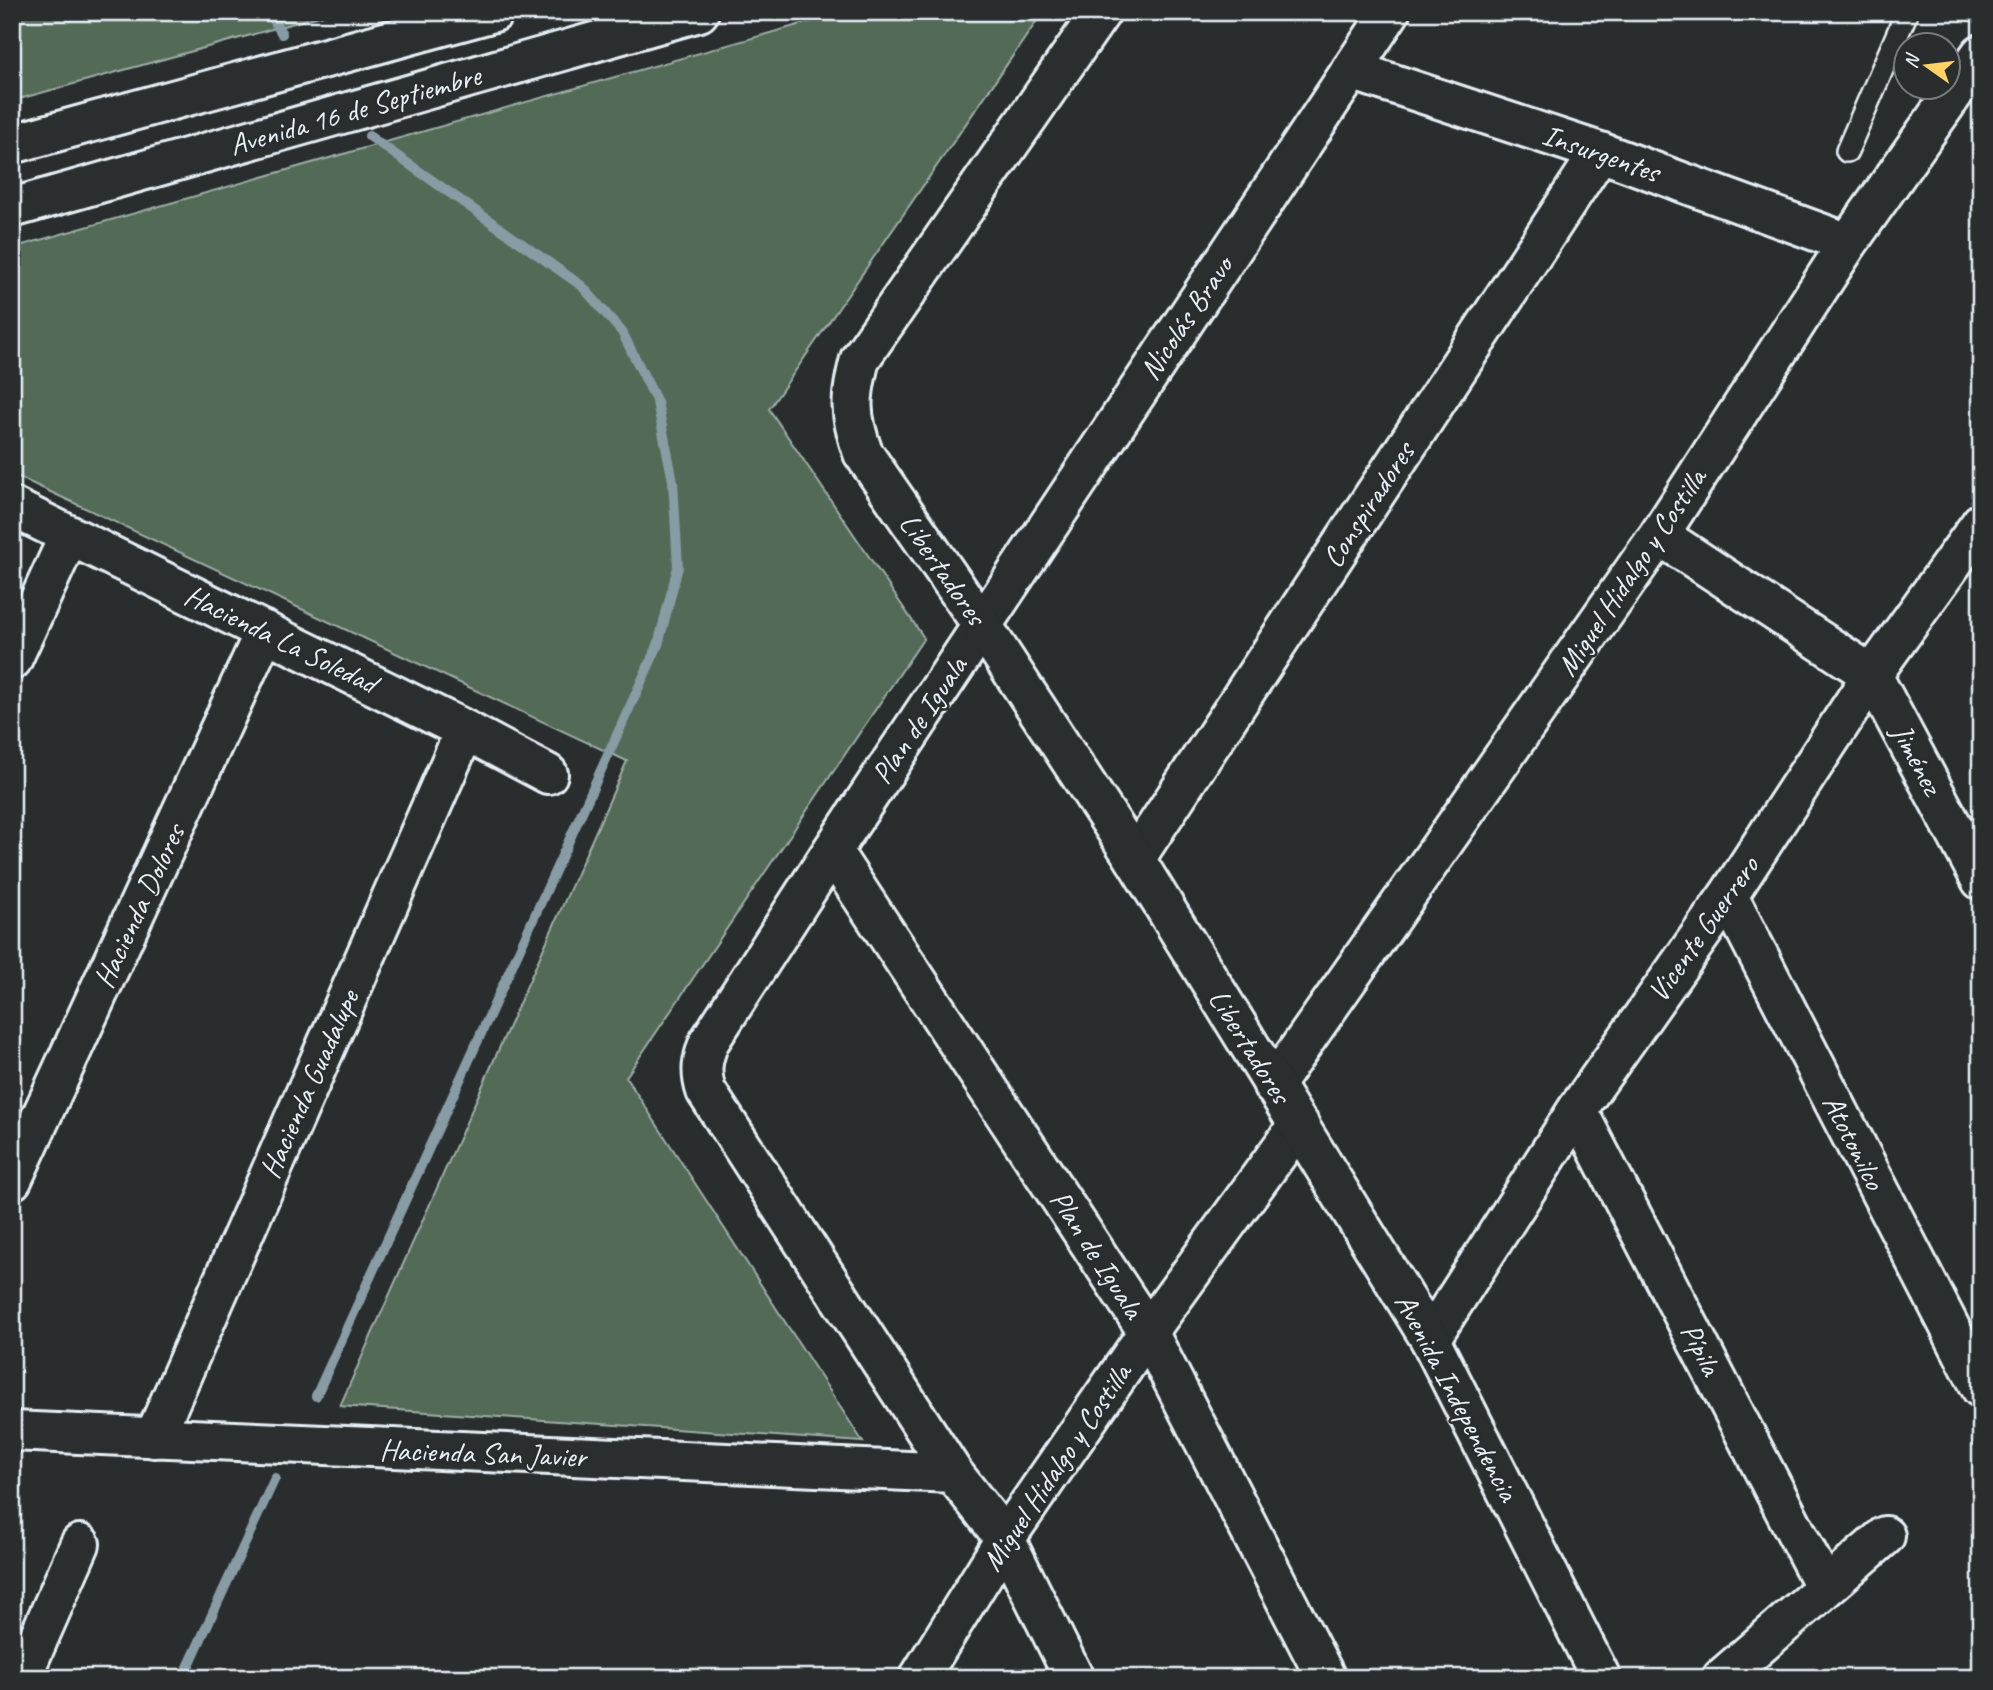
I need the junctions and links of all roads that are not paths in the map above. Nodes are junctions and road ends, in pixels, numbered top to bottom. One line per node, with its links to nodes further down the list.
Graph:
1 (494, 12): 7 (street, Avenida 16 de Septiembre)
2 (699, 12): 9 (street, Avenida 16 de Septiembre)
3 (1101, 12): 19 (street, Libertadores)
4 (1390, 12): 8 (street, Nicolás Bravo)
5 (1907, 12): 11 (lane)
6 (1981, 54): 14 (street, Miguel Hidalgo y Costilla)
7 (299, 65): 9 (street); 10 (street, Avenida 16 de Septiembre)
8 (1351, 70): 12 (street, Insurgentes); 19 (street, Nicolás Bravo)
9 (330, 117): 13 (street, Avenida 16 de Septiembre)
10 (12, 144)
11 (1847, 151)
12 (1600, 152): 14 (street, Insurgentes); 26 (street, Conspiradores)
13 (12, 208)
14 (1848, 243): 17 (street, Miguel Hidalgo y Costilla)
15 (12, 507): 18 (street, Hacienda La Soledad)
16 (1981, 523): 22 (street, Vicente Guerrero)
17 (1659, 535): 22 (street); 29 (street, Miguel Hidalgo y Costilla)
18 (69, 536): 20 (street, Hacienda La Soledad); 21 (street)
19 (982, 625): 25 (street, Plan de Iguala); 26 (street, Libertadores)
20 (265, 631): 23 (street, Hacienda La Soledad); 32 (street, Hacienda Dolores)
21 (12, 660)
22 (1872, 675): 27 (street, Jiménez); 28 (street, Vicente Guerrero)
23 (465, 730): 24 (street, Hacienda La Soledad); 37 (street, Hacienda Guadalupe)
24 (548, 774)
25 (832, 851): 33 (street, Plan de Iguala); 38 (street, Plan de Iguala)
26 (1135, 859): 29 (street, Libertadores)
27 (1981, 880)
28 (1728, 896): 30 (street, Vicente Guerrero); 35 (street, Atotonilco)
29 (1273, 1086): 31 (street, Libertadores)
30 (1577, 1110): 34 (street, Vicente Guerrero); 42 (street, Pípila)
31 (1299, 1124): 33 (street, Miguel Hidalgo y Costilla); 34 (street, Avenida Independencia)
32 (12, 1180)
33 (1148, 1332): 40 (street, Miguel Hidalgo y Costilla); 46 (street, Plan de Iguala)
34 (1430, 1339): 47 (street, Avenida Independencia)
35 (1981, 1388)
36 (12, 1431): 37 (street, Hacienda San Javier)
37 (154, 1438): 38 (street, Hacienda San Javier)
38 (953, 1473): 40 (street, Plan de Iguala)
39 (1885, 1536): 42 (street)
40 (1005, 1539): 44 (street, Miguel Hidalgo y Costilla); 45 (street)
41 (80, 1544): 43 (street)
42 (1825, 1588): 48 (street)
43 (21, 1678)
44 (919, 1678)
45 (1074, 1678)
46 (1326, 1678)
47 (1601, 1678)
48 (1722, 1678)

